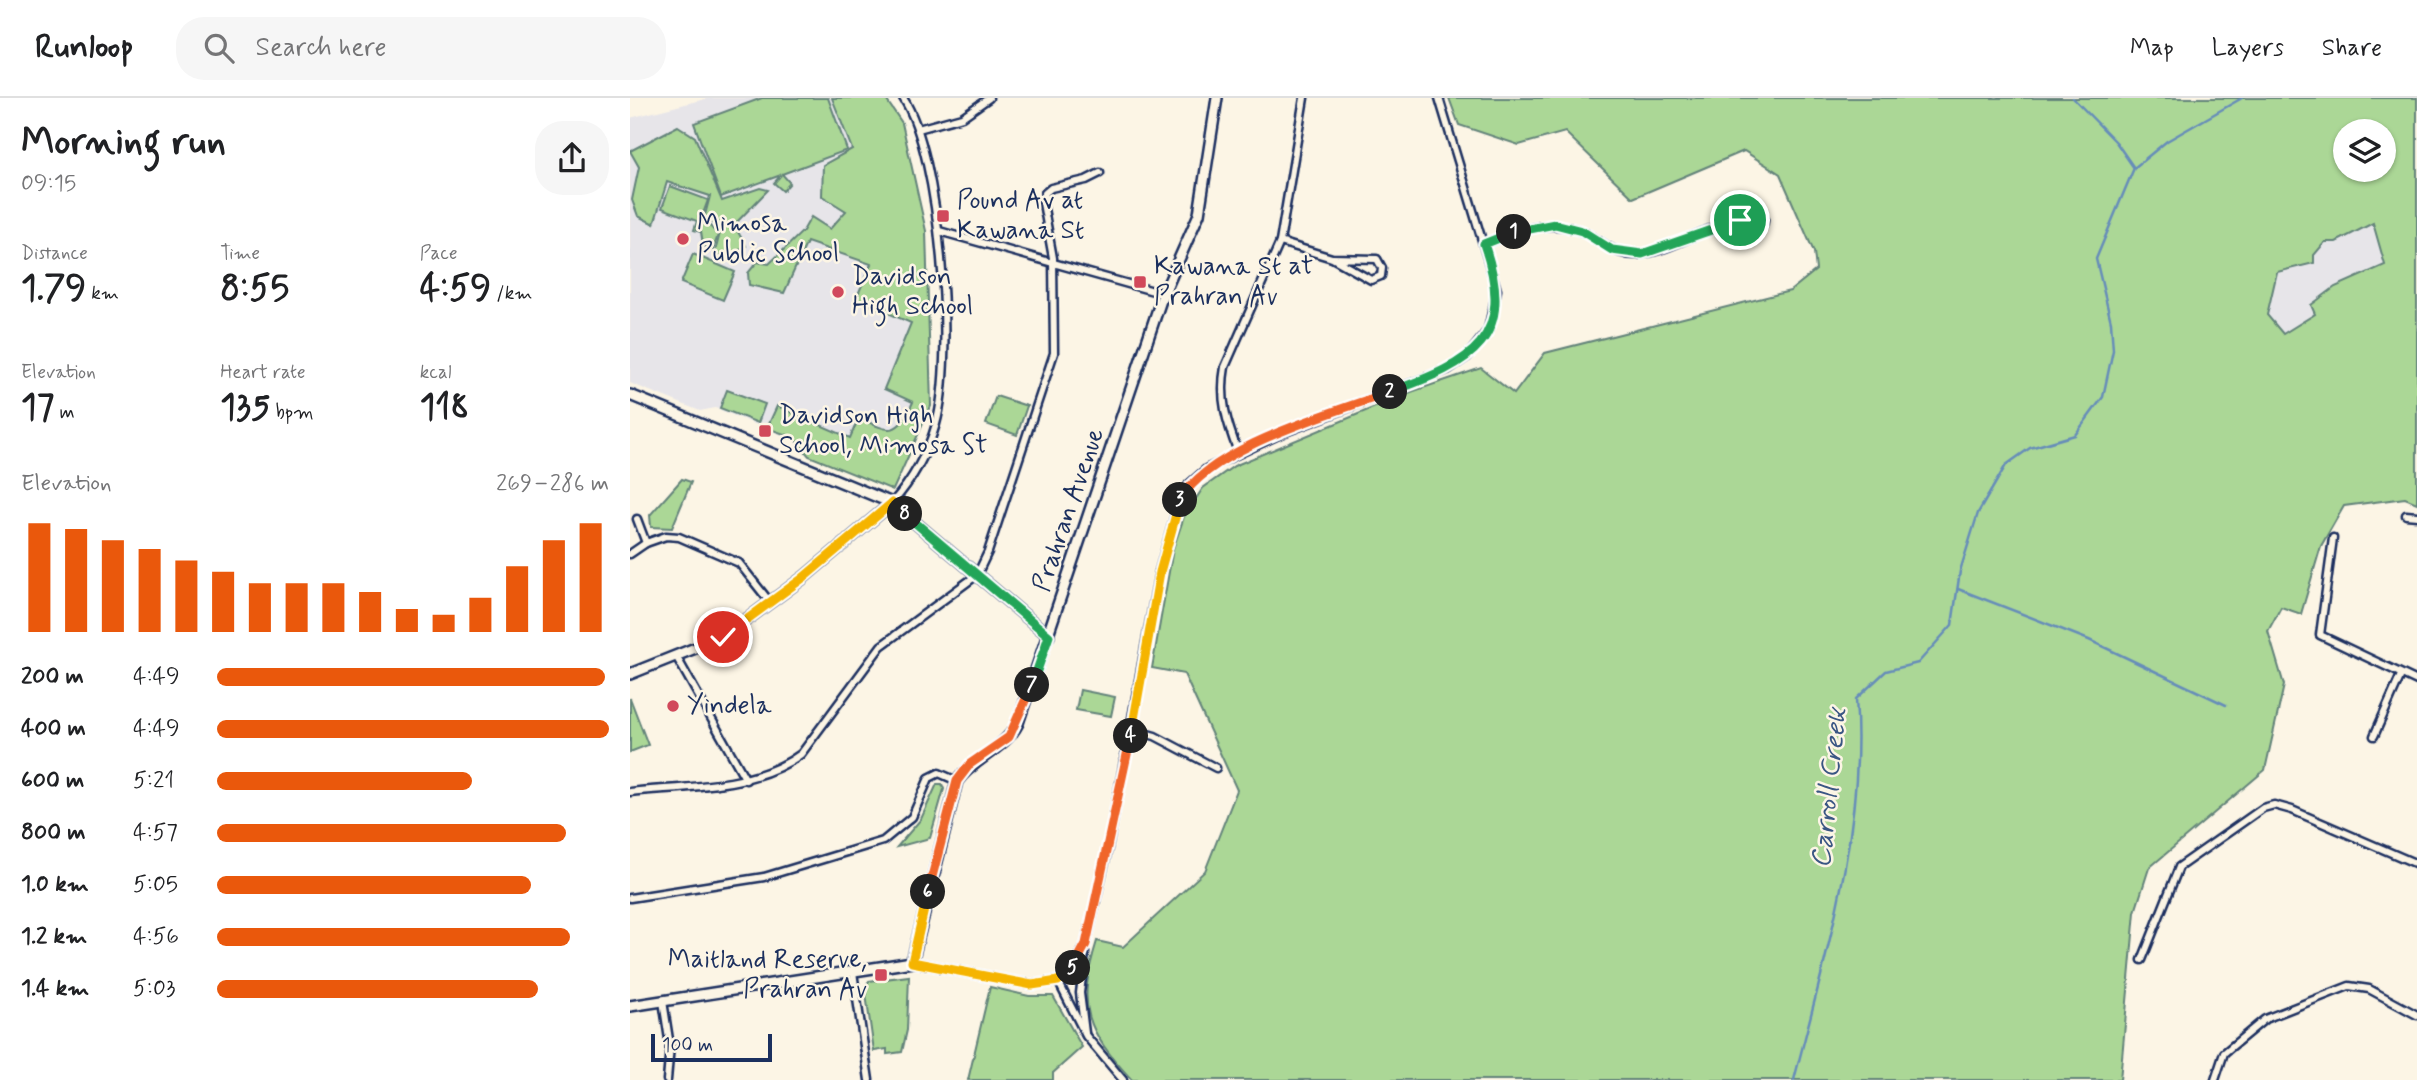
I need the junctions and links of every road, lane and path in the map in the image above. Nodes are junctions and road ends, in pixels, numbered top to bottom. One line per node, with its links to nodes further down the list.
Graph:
1 (903, 98): 6 (street)
2 (989, 98): 6 (street)
3 (1217, 98): 14 (street, Prahran Avenue)
4 (1304, 98): 10 (street)
5 (1438, 98): 11 (street)
6 (918, 129): 9 (street)
7 (1100, 173): 13 (street)
8 (1740, 222): 11 (street)
9 (939, 231): 13 (street); 17 (street)
10 (1280, 242): 12 (street); 16 (street)
11 (1484, 244): 16 (street)
12 (1332, 258): 12 (street)
13 (1052, 262): 14 (street); 24 (street)
14 (1164, 294): 26 (street, Prahran Avenue)
15 (630, 395): 17 (street)
16 (1238, 452): 31 (street)
17 (892, 503): 24 (street); 25 (street)
18 (2406, 515): 19 (street)
19 (2417, 516)
20 (637, 519): 22 (street)
21 (2333, 538): 29 (street)
22 (646, 543): 23 (street); 25 (street)
23 (630, 554)
24 (977, 575): 26 (street); 34 (street)
25 (769, 601): 27 (street)
26 (1049, 636): 35 (street, Prahran Avenue)
27 (676, 656): 28 (street); 34 (street)
28 (630, 674)
29 (2401, 675): 30 (street); 32 (street)
30 (2417, 681)
31 (1133, 730): 33 (street); 39 (street)
32 (2374, 736)
33 (1216, 768)
34 (746, 779): 36 (street)
35 (957, 781): 38 (street); 41 (street)
36 (630, 792)
37 (2417, 863): 40 (street)
38 (630, 898)
39 (1086, 944): 43 (street); 47 (street)
40 (2142, 960)
41 (912, 962): 42 (street); 43 (street)
42 (853, 972): 44 (street); 49 (street)
43 (1058, 981): 47 (street)
44 (663, 1001): 45 (street); 48 (street)
45 (630, 1006)
46 (2417, 1015): 51 (street)
47 (1086, 1036): 50 (street)
48 (667, 1080)
49 (869, 1080)
50 (1123, 1080)
51 (2215, 1080)

